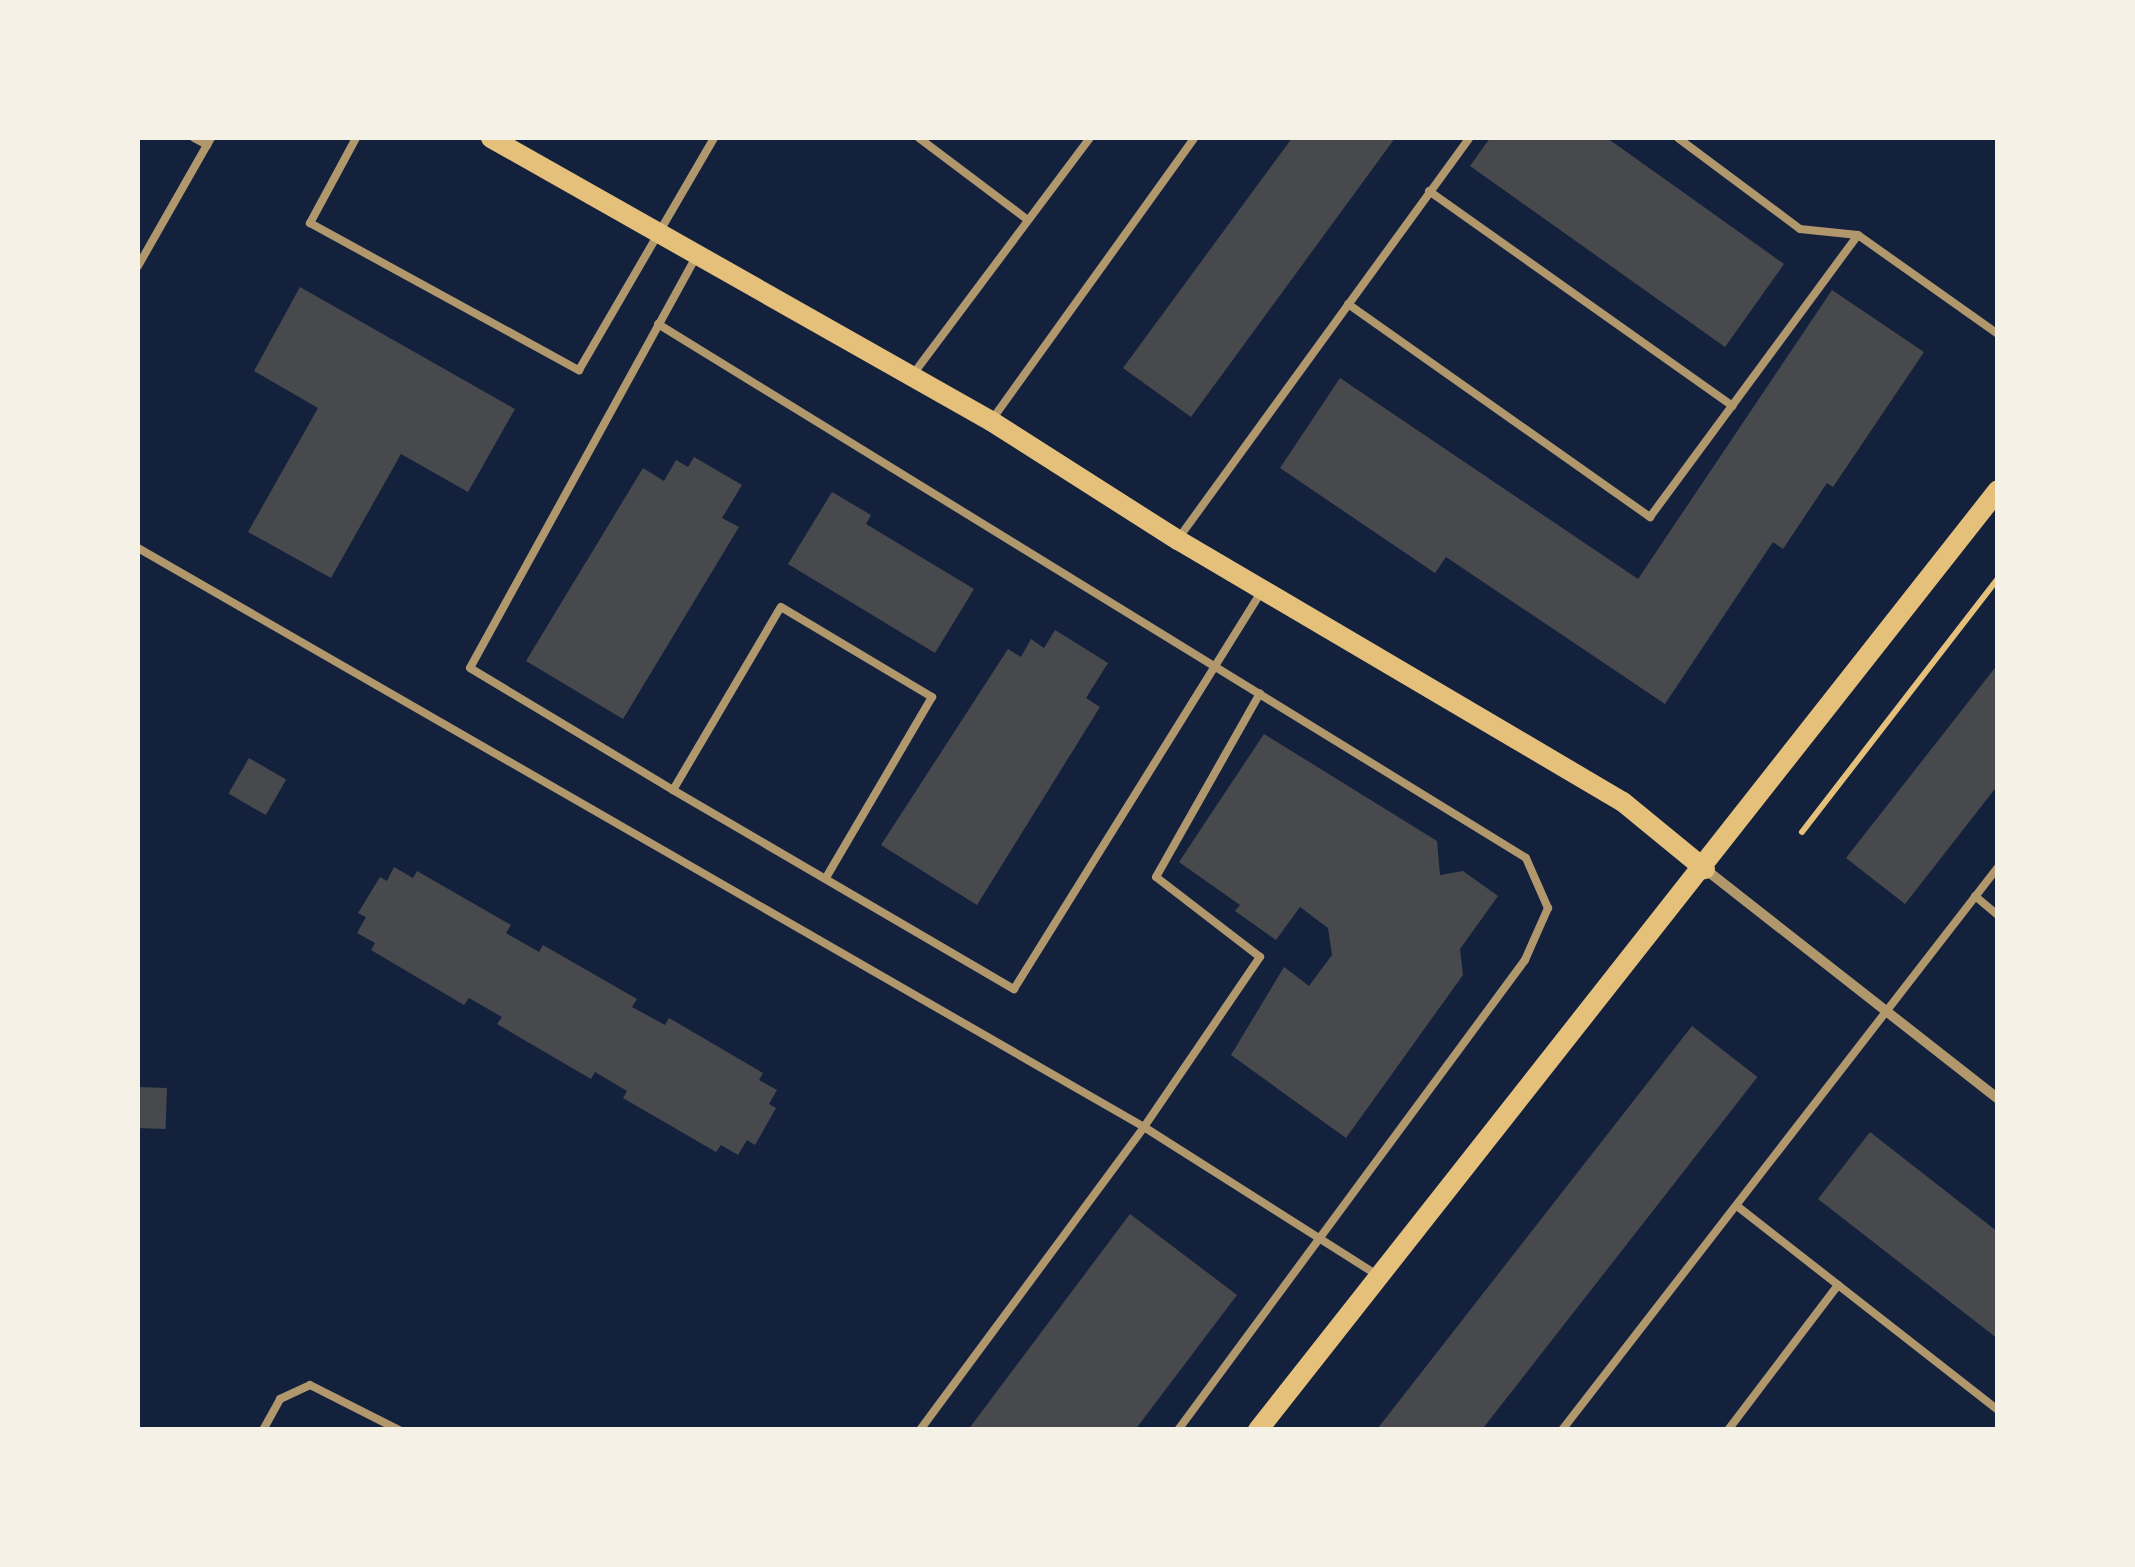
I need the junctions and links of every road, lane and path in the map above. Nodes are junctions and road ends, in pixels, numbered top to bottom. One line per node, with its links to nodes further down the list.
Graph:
1 (194, 138): 10 (lane)
2 (356, 138): 13 (lane)
3 (491, 138): 13 (main road)
4 (714, 138): 13 (lane)
5 (919, 138): 12 (lane)
6 (1090, 138): 12 (lane)
7 (1194, 138): 22 (lane)
8 (1469, 138): 11 (lane)
9 (1678, 138): 14 (lane)
10 (209, 141): 16 (lane)
11 (1429, 191): 17 (lane); 21 (lane)
12 (1028, 220): 20 (lane)
13 (659, 234): 15 (main road)
14 (1858, 236): 19 (lane); 21 (lane)
15 (696, 256): 18 (lane); 20 (main road)
16 (138, 266)
17 (1348, 304): 21 (lane); 24 (lane)
18 (658, 324): 28 (lane); 30 (lane)
19 (1998, 334)
20 (912, 376): 22 (main road)
21 (1732, 406)
22 (991, 420): 24 (main road)
23 (1998, 490): 33 (main road)
24 (1178, 540): 27 (main road)
25 (138, 548): 39 (lane)
26 (1998, 578): 31 (path)
27 (1264, 588): 28 (lane); 33 (main road)
28 (1214, 664): 29 (lane); 34 (lane)
29 (1260, 693): 39 (lane); 41 (lane)
30 (673, 790): 34 (lane); 34 (lane)
31 (1802, 832)
32 (1998, 867): 35 (lane)
33 (1705, 869): 37 (street); 42 (main road)
34 (826, 878)
35 (1975, 896): 36 (lane); 37 (lane)
36 (1998, 915)
37 (1881, 1010): 38 (street); 40 (lane)
38 (1998, 1098)
39 (1144, 1127): 41 (lane); 47 (lane)
40 (1737, 1206): 43 (lane); 50 (lane)
41 (1322, 1238): 42 (lane); 48 (lane)
42 (1377, 1274): 49 (main road)
43 (1838, 1285): 44 (lane); 51 (lane)
44 (1998, 1410)
45 (262, 1430): 46 (lane)
46 (399, 1430)
47 (920, 1430)
48 (1178, 1430)
49 (1258, 1430)
50 (1562, 1430)
51 (1728, 1430)

